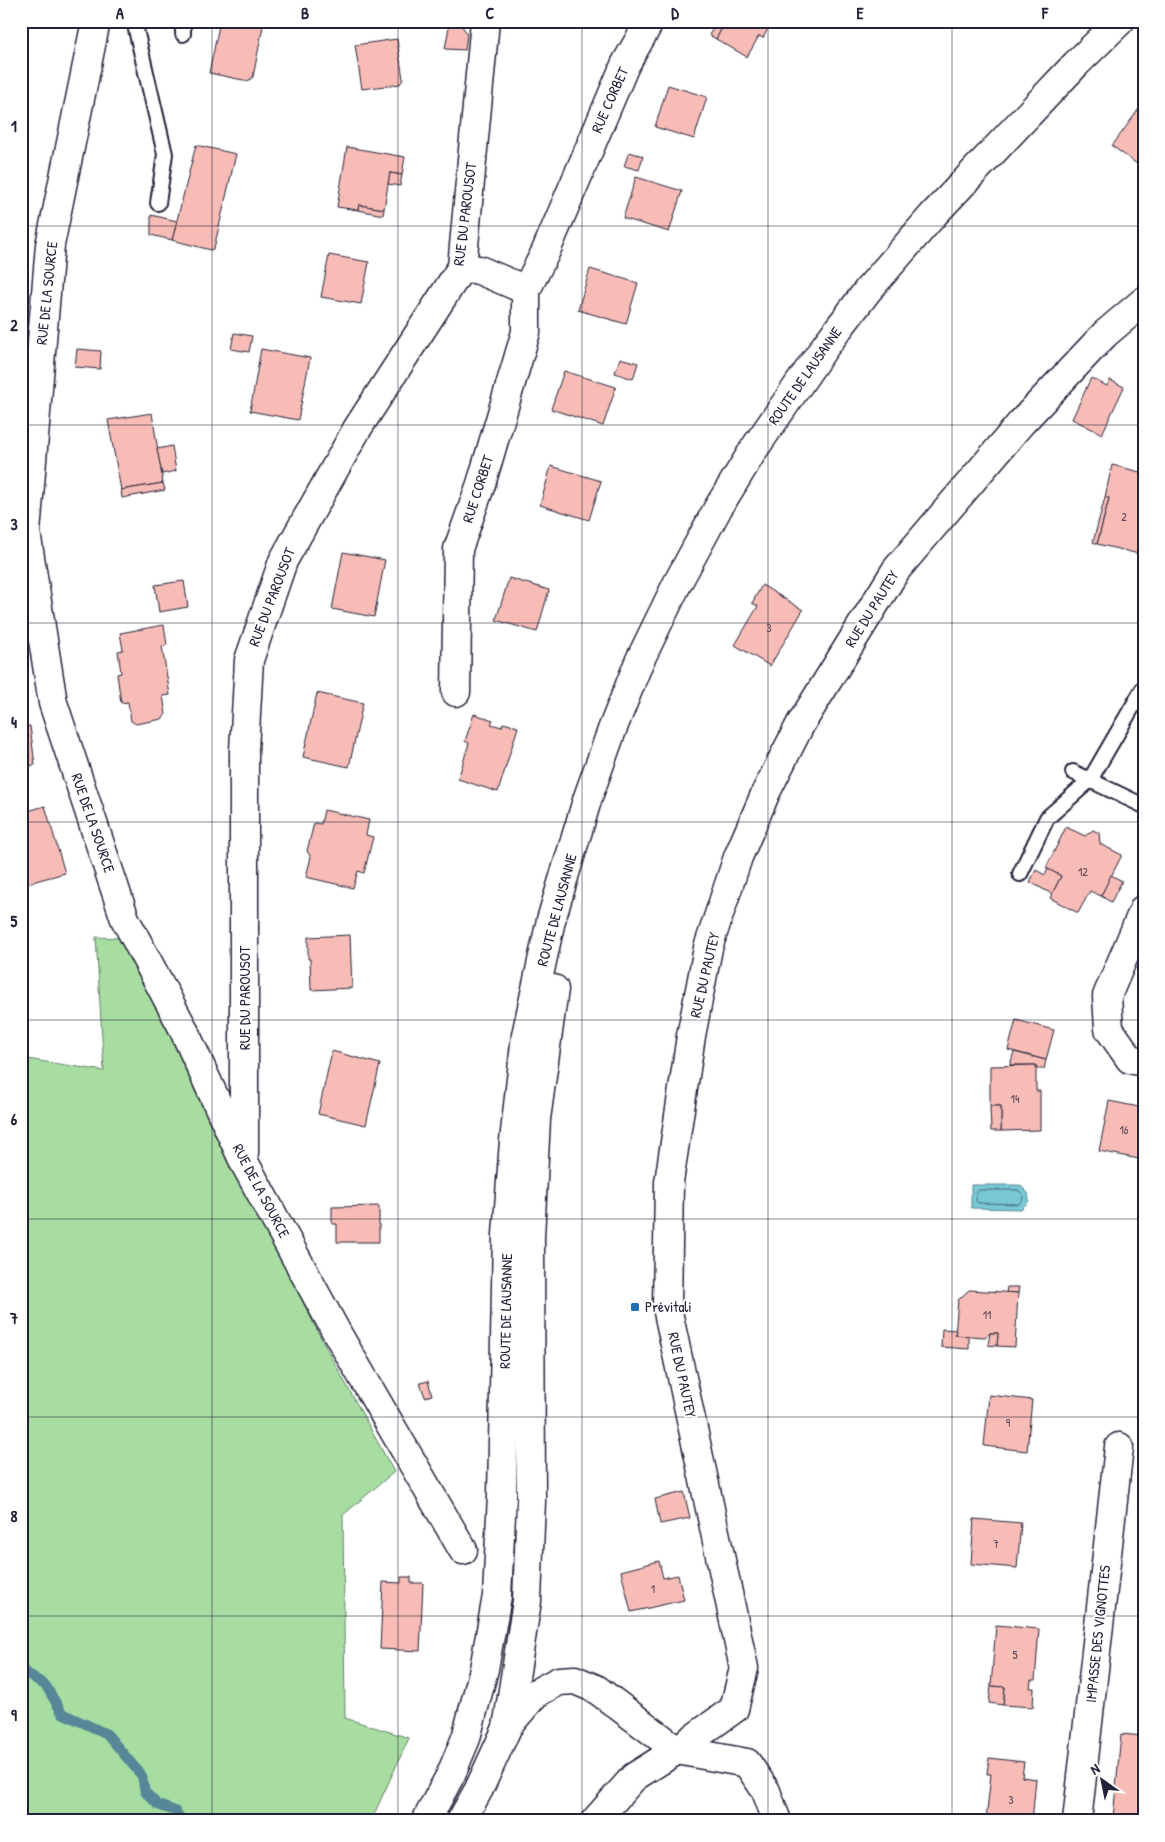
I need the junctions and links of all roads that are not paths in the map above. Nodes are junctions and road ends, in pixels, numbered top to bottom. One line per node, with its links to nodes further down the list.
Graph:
1 (96, 21): 19 (street, RUE DE LA SOURCE)
2 (134, 21): 6 (lane)
3 (485, 21): 7 (street, RUE DU PAROUSOT)
4 (650, 21): 8 (street, RUE CORBET)
5 (1120, 21): 14 (street, ROUTE DE LAUSANNE)
6 (158, 204)
7 (462, 267): 8 (street); 19 (street, RUE DU PAROUSOT)
8 (526, 290): 11 (street, RUE CORBET)
9 (1144, 301): 23 (street, RUE DU PAUTEY)
10 (1144, 687): 13 (lane)
11 (456, 692)
12 (1074, 772): 13 (lane)
13 (1090, 780): 15 (lane); 16 (lane)
14 (588, 797): 22 (street, ROUTE DE LAUSANNE); 24 (street, ROUTE DE LAUSANNE)
15 (1144, 806)
16 (1020, 874)
17 (1144, 909): 18 (street)
18 (1144, 1062)
19 (244, 1162): 21 (street, RUE DE LA SOURCE)
20 (1119, 1447): 28 (street, IMPASSE DES VIGNOTTES)
21 (463, 1550)
22 (506, 1728): 23 (street); 25 (street, ROUTE DE LAUSANNE)
23 (677, 1750): 26 (street, RUE DU PAUTEY); 27 (street)
24 (426, 1821)
25 (461, 1821)
26 (594, 1821)
27 (777, 1821)
28 (1077, 1821)

